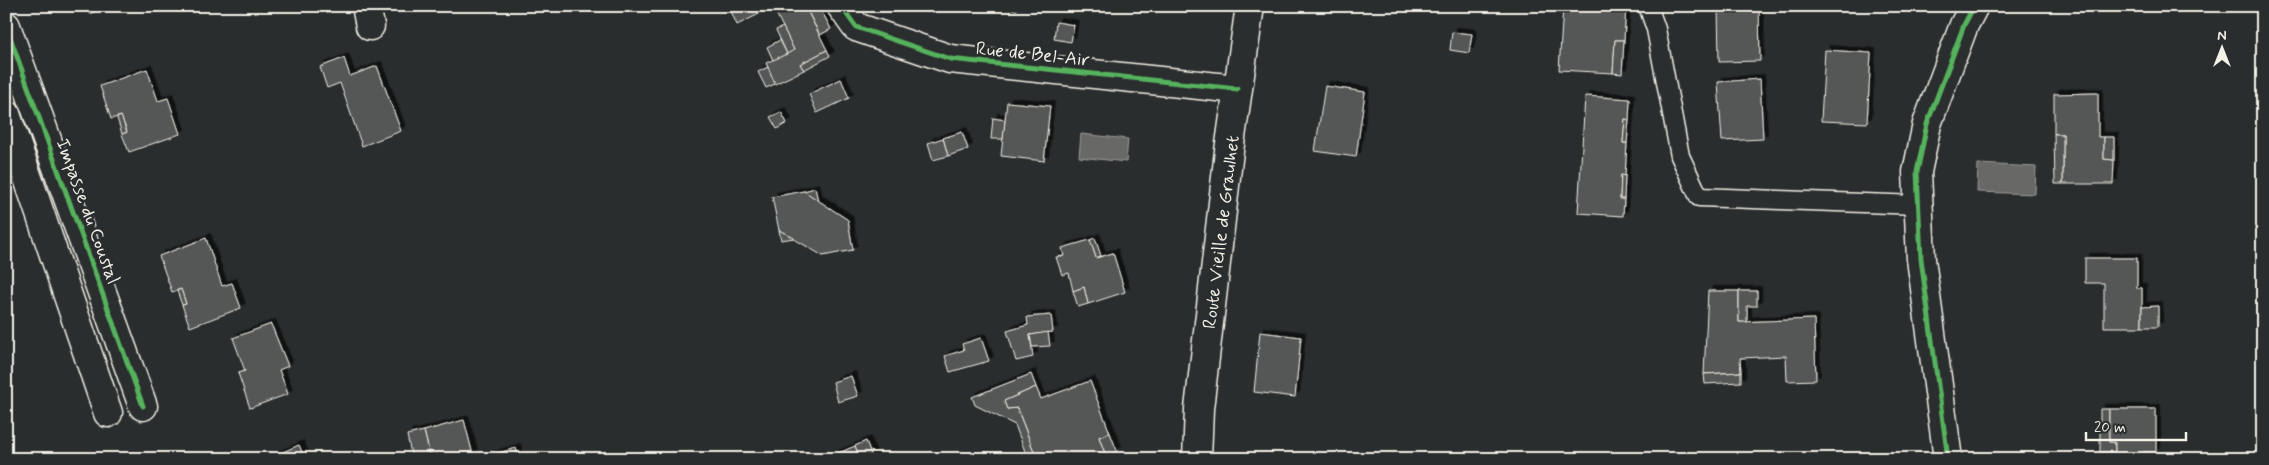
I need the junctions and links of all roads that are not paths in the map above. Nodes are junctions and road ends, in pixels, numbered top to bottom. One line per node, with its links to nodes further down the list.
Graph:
1 (841, 6): 6 (street, Rue de Bel-Air)
2 (1250, 6): 6 (street, Route Vieille de Graulhet)
3 (1648, 6): 8 (lane)
4 (1974, 6): 8 (street)
5 (6, 26): 9 (street, Impasse du Coustal)
6 (1237, 89): 11 (street, Route Vieille de Graulhet)
7 (6, 114): 10 (street)
8 (1919, 204): 12 (street)
9 (143, 406)
10 (108, 413)
11 (1197, 459)
12 (1948, 459)

